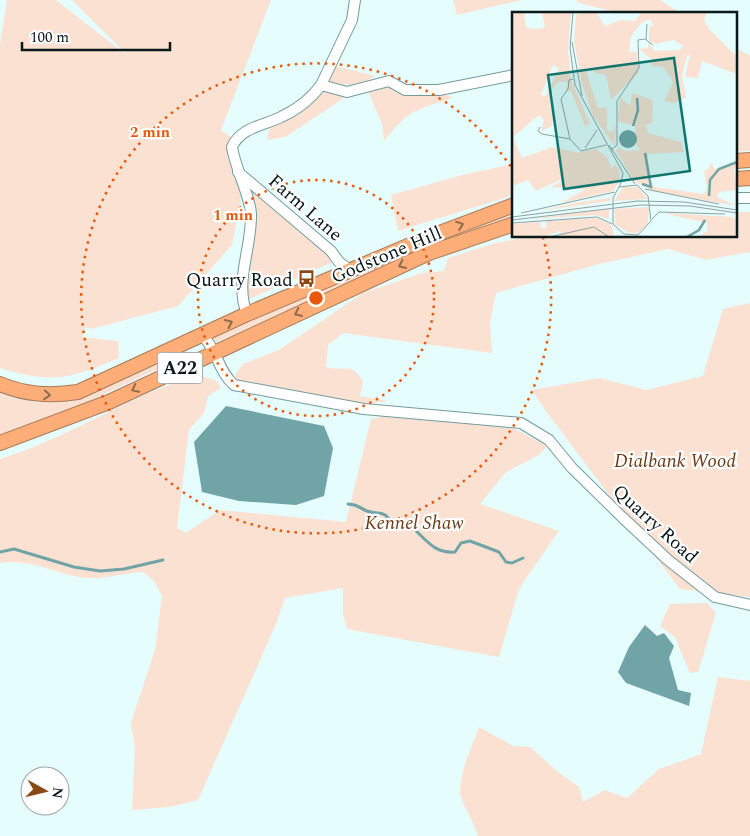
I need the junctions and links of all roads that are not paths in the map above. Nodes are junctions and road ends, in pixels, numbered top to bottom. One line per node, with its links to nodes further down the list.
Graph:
1 (356, 0): 3 (street)
2 (512, 75): 3 (street)
3 (321, 85): 4 (street)
4 (238, 172): 7 (street, Farm Lane); 8 (street)
5 (512, 206): 7 (highway, Godstone Hill / A22, one-way to 5)
6 (512, 225): 10 (highway, Godstone Hill / A22, one-way to 10)
7 (350, 270): 8 (highway, Godstone Hill / A22)
8 (247, 314): 9 (highway, Godstone Hill / A22, one-way to 8)
9 (202, 335): 10 (street, Quarry Road); 11 (highway, Godstone Hill / A22, one-way to 9)
10 (214, 351): 12 (highway, Godstone Hill / A22, one-way to 12); 13 (street, Quarry Road)
11 (0, 384)
12 (0, 443)
13 (750, 605)

